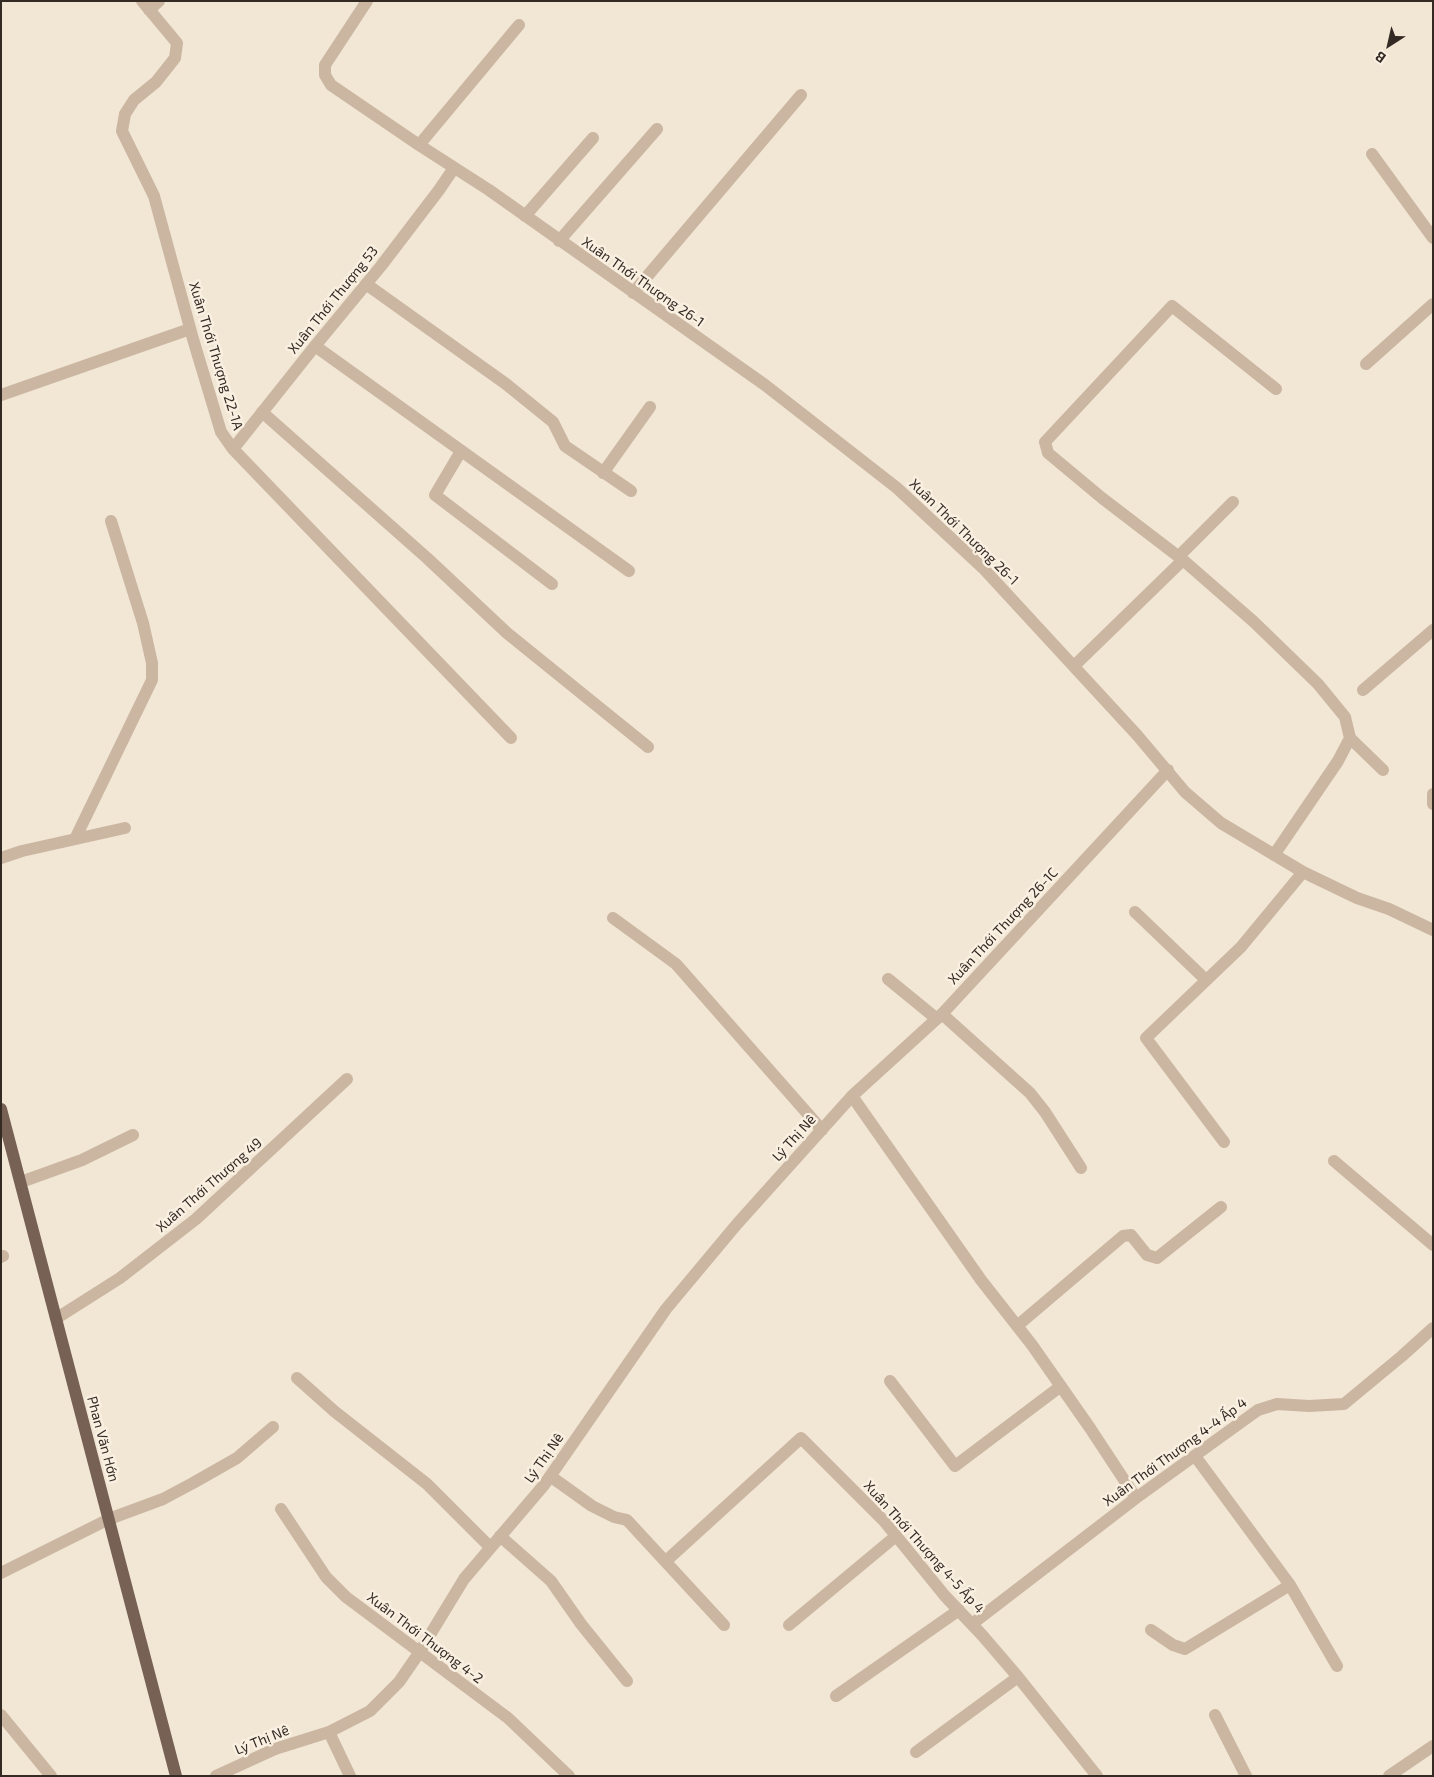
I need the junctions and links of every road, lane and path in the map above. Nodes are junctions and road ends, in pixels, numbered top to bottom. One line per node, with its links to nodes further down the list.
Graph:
1 (368, 1): 7 (street, Xuân Thới Thượng 26-1)
2 (150, 4): 16 (street, Xuân Thới Thượng 22-1A)
3 (519, 25): 7 (street)
4 (801, 95): 14 (street)
5 (657, 129): 12 (street)
6 (592, 138): 10 (street)
7 (419, 145): 9 (street, Xuân Thới Thượng 26-1)
8 (1372, 154): 11 (street)
9 (454, 168): 10 (street, Xuân Thới Thượng 26-1); 13 (street, Xuân Thới Thượng 53)
10 (525, 216): 12 (street, Xuân Thới Thượng 26-1)
11 (1433, 238)
12 (560, 240): 14 (street, Xuân Thới Thượng 26-1)
13 (366, 284): 17 (street, Xuân Thới Thượng 53); 25 (street)
14 (633, 293): 33 (street, Xuân Thới Thượng 26-1)
15 (1433, 304): 18 (street)
16 (190, 329): 20 (street); 23 (street, Xuân Thới Thượng 22-1A)
17 (315, 346): 22 (street, Xuân Thới Thượng 53); 24 (street)
18 (1366, 364)
19 (1276, 389): 29 (street)
20 (1, 395)
21 (650, 407): 25 (street)
22 (262, 412): 23 (street, Xuân Thới Thượng 53); 37 (street)
23 (233, 449): 35 (street, Xuân Thới Thượng 22-1A)
24 (461, 451): 30 (street); 31 (street)
25 (603, 472): 26 (street)
26 (631, 492)
27 (1234, 502): 29 (street)
28 (111, 521): 43 (street)
29 (1180, 558): 33 (street); 36 (street)
30 (629, 571)
31 (552, 584)
32 (1433, 630): 34 (street)
33 (1074, 666): 38 (street, Xuân Thới Thượng 26-1)
34 (1363, 690)
35 (511, 738)
36 (1350, 738): 39 (street); 44 (street)
37 (648, 747)
38 (1168, 770): 44 (street, Xuân Thới Thượng 26-1); 52 (street, Xuân Thới Thượng 26-1C)
39 (1383, 770)
40 (1433, 794): 41 (street)
41 (1433, 804)
42 (125, 828): 43 (street)
43 (75, 839): 45 (street)
44 (1274, 855): 46 (street, Xuân Thới Thượng 26-1)
45 (1, 858)
46 (1303, 872): 49 (street, Xuân Thới Thượng 26-1); 51 (street)
47 (1135, 912): 51 (street)
48 (613, 918): 56 (street)
49 (1430, 924)
50 (888, 979): 52 (street)
51 (1206, 980): 58 (street)
52 (939, 1016): 54 (street, Xuân Thới Thượng 26-1C); 60 (street)
53 (347, 1079): 64 (street, Xuân Thới Thượng 49)
54 (852, 1096): 56 (street, Lý Thị Nê); 65 (street)
55 (1, 1109): 61 (main road, Phan Văn Hớn)
56 (822, 1130): 72 (street, Lý Thị Nê)
57 (133, 1135): 61 (street)
58 (1224, 1142)
59 (1334, 1161): 63 (street)
60 (1082, 1168)
61 (21, 1182): 64 (main road, Phan Văn Hớn)
62 (1221, 1208): 65 (street)
63 (1433, 1245)
64 (57, 1318): 75 (main road, Phan Văn Hớn)
65 (1017, 1326): 69 (street)
66 (1433, 1328): 71 (street, Xuân Thới Thượng 4-4 Ấp 4)
67 (297, 1378): 78 (street)
68 (890, 1381): 69 (street)
69 (1061, 1386): 73 (street)
70 (273, 1427): 75 (street)
71 (1195, 1456): 73 (street, Xuân Thới Thượng 4-4 Ấp 4); 81 (street)
72 (550, 1476): 76 (street, Lý Thị Nê); 79 (street)
73 (1136, 1498): 83 (street, Xuân Thới Thượng 4-4 Ấp 4)
74 (281, 1509): 87 (street, Xuân Thới Thượng 4-2)
75 (109, 1520): 80 (street); 98 (main road, Phan Văn Hớn)
76 (500, 1536): 78 (street, Lý Thị Nê); 90 (street)
77 (896, 1536): 79 (street, Xuân Thới Thượng 4-5 Ấp 4); 82 (street, Xuân Thới Thượng 4-5 Ấp 4); 85 (street)
78 (490, 1547): 87 (street, Lý Thị Nê)
79 (666, 1562): 84 (street)
80 (1, 1573)
81 (1290, 1585): 86 (street); 88 (street)
82 (959, 1610): 83 (street, Xuân Thới Thượng 4-5 Ấp 4); 91 (street)
83 (972, 1624): 89 (street, Xuân Thới Thượng 4-5 Ấp 4)
84 (724, 1625)
85 (789, 1625)
86 (1151, 1630)
87 (419, 1653): 94 (street, Lý Thị Nê); 101 (street, Xuân Thới Thượng 4-2)
88 (1337, 1666)
89 (1018, 1677): 96 (street); 102 (street, Xuân Thới Thượng 4-5 Ấp 4)
90 (627, 1681)
91 (836, 1696)
92 (1215, 1714): 103 (street)
93 (1, 1715): 97 (street)
94 (328, 1732): 99 (street, Lý Thị Nê); 100 (street)
95 (1433, 1746): 104 (street)
96 (916, 1752)
97 (51, 1776)
98 (176, 1776)
99 (216, 1776)
100 (350, 1776)
101 (569, 1776)
102 (1097, 1776)
103 (1246, 1776)
104 (1389, 1776)

